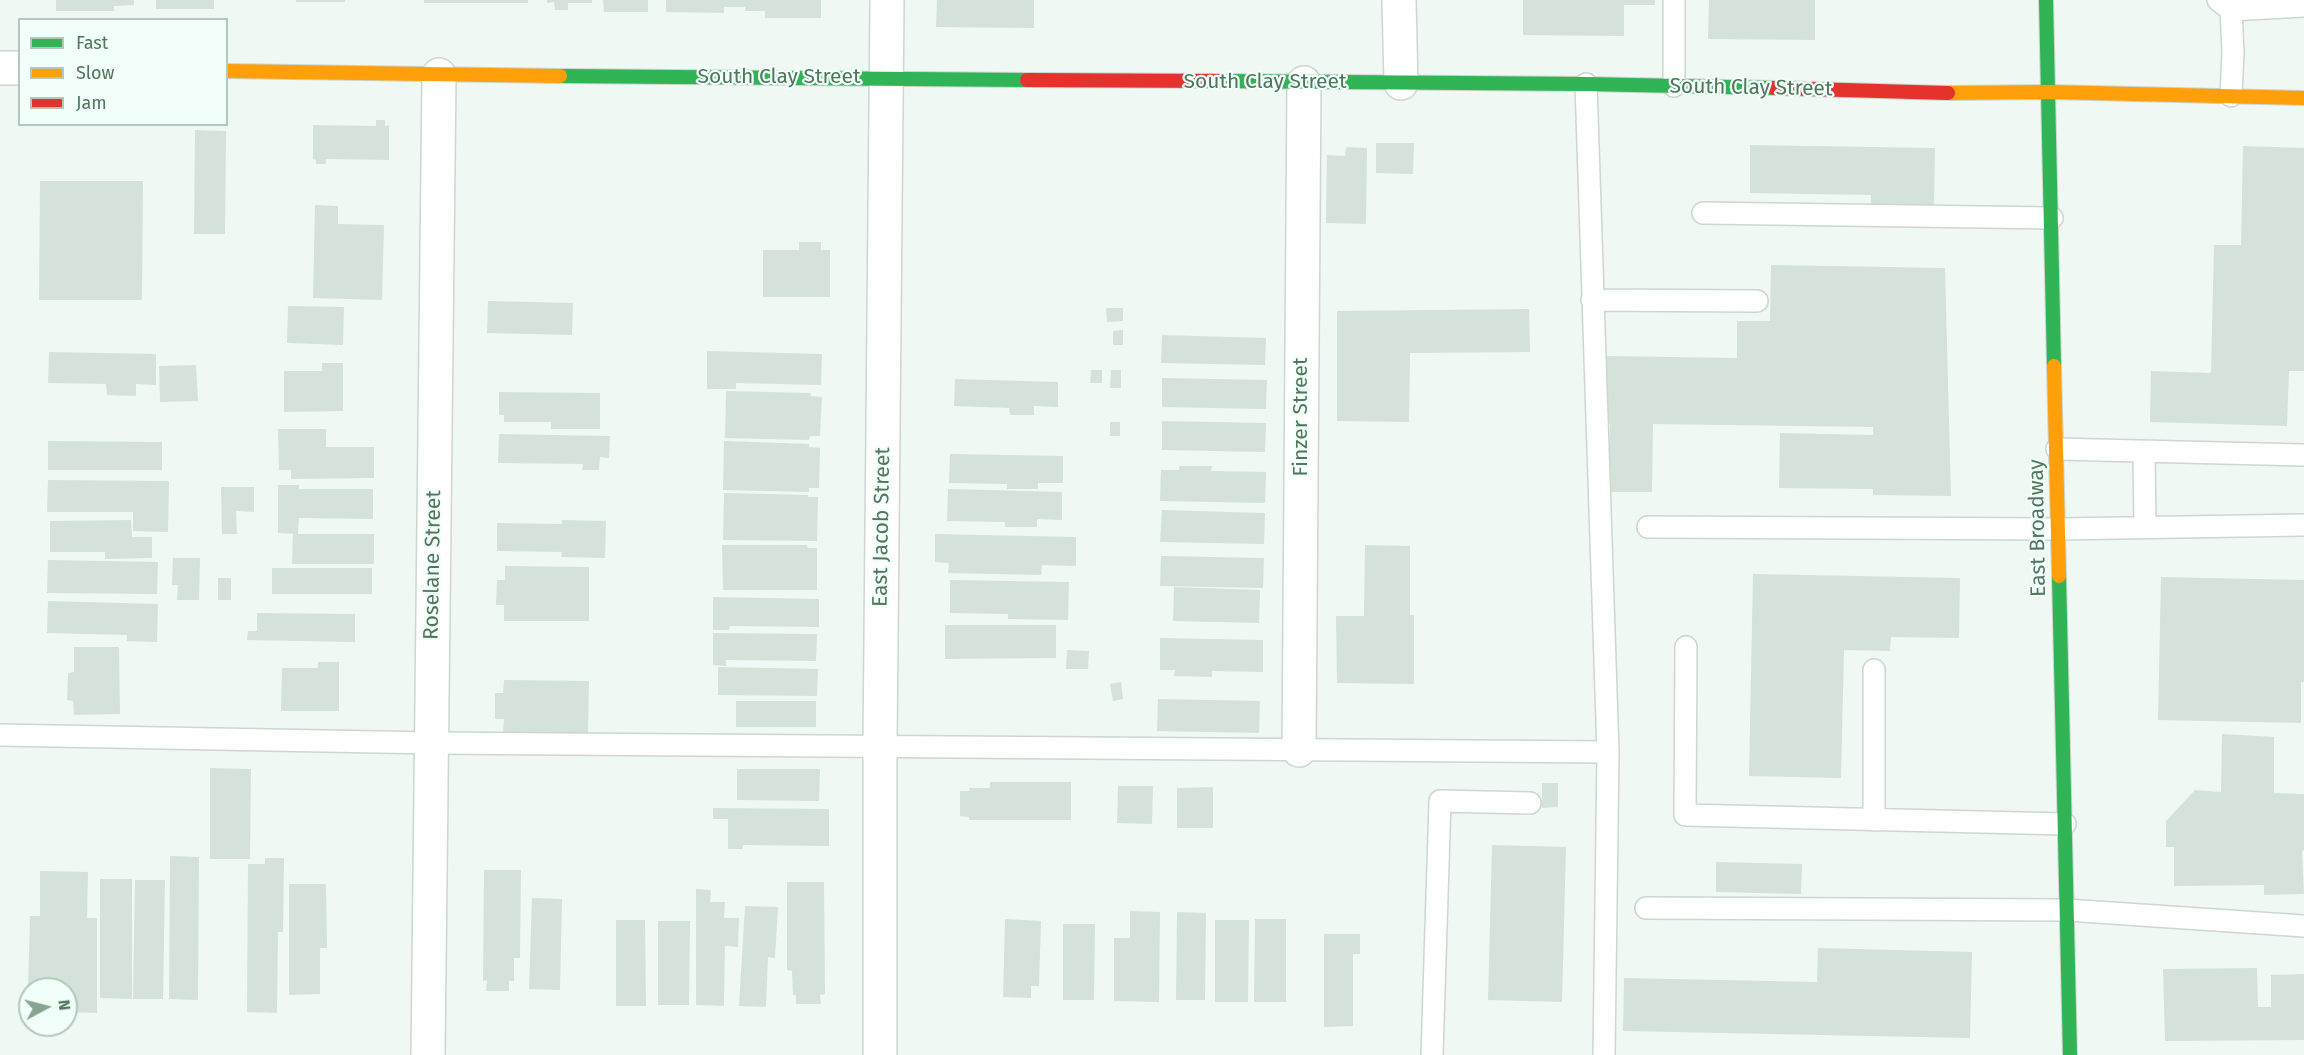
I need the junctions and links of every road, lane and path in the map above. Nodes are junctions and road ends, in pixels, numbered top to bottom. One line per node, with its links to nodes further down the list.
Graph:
1 (887, 0): 11 (street, East Jacob Street)
2 (1399, 0): 13 (street)
3 (1674, 0): 15 (lane)
4 (2046, 0): 16 (street, East Broadway)
5 (2224, 5): 6 (lane); 17 (lane)
6 (2304, 6)
7 (0, 68): 8 (street)
8 (18, 68)
9 (228, 71): 10 (street, South Clay Street)
10 (439, 75): 11 (street, South Clay Street); 33 (street, Roselane Street)
11 (887, 77): 12 (street, South Clay Street); 34 (street, East Jacob Street)
12 (1304, 83): 13 (street, South Clay Street); 35 (street, Finzer Street)
13 (1401, 83): 14 (street, South Clay Street)
14 (1586, 84): 15 (street, South Clay Street); 21 (lane)
15 (1674, 86): 16 (street, South Clay Street)
16 (2049, 92): 17 (street, South Clay Street); 20 (street, East Broadway)
17 (2230, 96): 18 (street, South Clay Street)
18 (2304, 98)
19 (1703, 213): 20 (lane)
20 (2052, 218): 23 (street, East Broadway)
21 (1592, 300): 22 (lane); 36 (lane)
22 (1757, 301)
23 (2057, 449): 24 (lane); 29 (street, East Broadway)
24 (2144, 452): 25 (lane); 28 (lane)
25 (2304, 455)
26 (2304, 525): 28 (lane)
27 (1648, 527): 29 (lane)
28 (2145, 527): 29 (lane)
29 (2059, 529): 39 (street, East Broadway)
30 (1686, 647): 38 (lane)
31 (1874, 670): 38 (lane)
32 (0, 735): 33 (lane)
33 (432, 743): 34 (lane); 43 (street, Roselane Street)
34 (880, 746): 35 (lane); 44 (street, East Jacob Street)
35 (1299, 750): 36 (lane)
36 (1608, 752): 46 (lane)
37 (1530, 803): 45 (lane)
38 (1874, 820): 39 (lane)
39 (2065, 824): 41 (street, East Broadway)
40 (1646, 908): 41 (lane)
41 (2067, 910): 42 (lane); 47 (street, East Broadway)
42 (2304, 926)
43 (428, 1055)
44 (880, 1055)
45 (1432, 1055)
46 (1604, 1055)
47 (2070, 1055)

